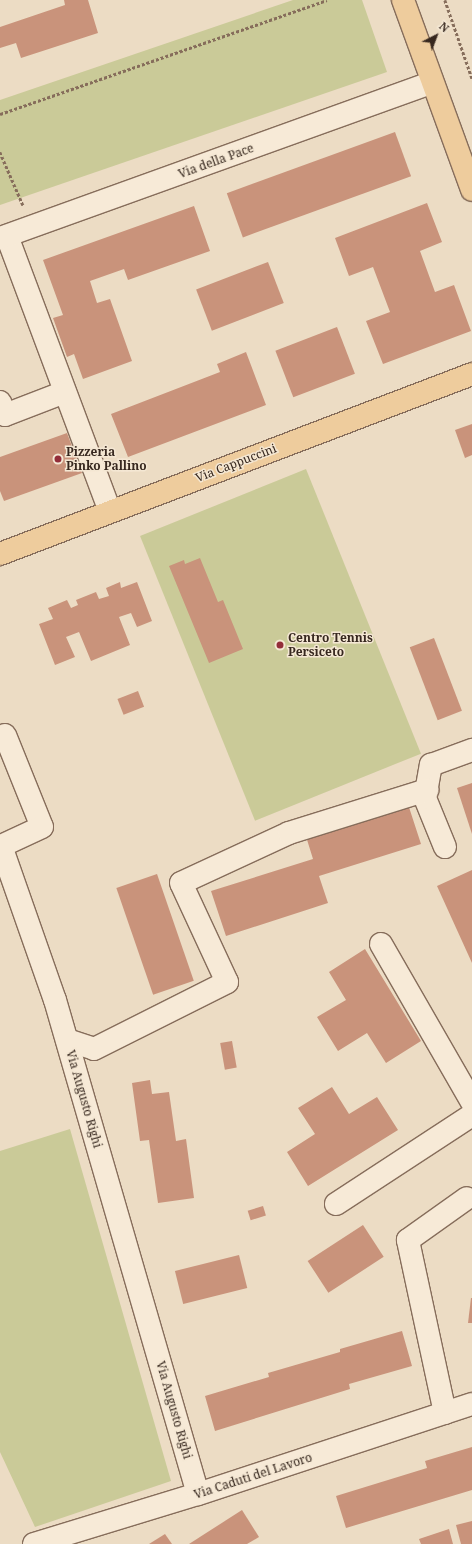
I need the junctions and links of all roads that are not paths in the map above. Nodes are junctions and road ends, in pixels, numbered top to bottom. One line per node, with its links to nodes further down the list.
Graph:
1 (403, 0): 2 (main road)
2 (431, 83): 3 (main road); 4 (street, Via della Pace)
3 (472, 190)
4 (3, 237): 6 (street)
5 (472, 374): 8 (main road, Via Cappuccini)
6 (65, 392): 7 (street); 8 (street)
7 (0, 402)
8 (110, 511): 9 (main road, Via Cappuccini)
9 (0, 554)
10 (5, 735): 15 (street, Via Augusto Righi)
11 (472, 750): 12 (street)
12 (427, 790): 13 (street); 15 (street)
13 (445, 847)
14 (381, 944): 16 (street)
15 (66, 1040): 22 (street, Via Augusto Righi)
16 (472, 1102)
17 (472, 1115): 19 (street)
18 (467, 1198): 21 (street)
19 (336, 1204)
20 (472, 1404): 21 (street, Via Caduti del Lavoro)
21 (445, 1413): 22 (street, Via Caduti del Lavoro)
22 (198, 1494): 23 (street, Via Caduti del Lavoro)
23 (34, 1544)

